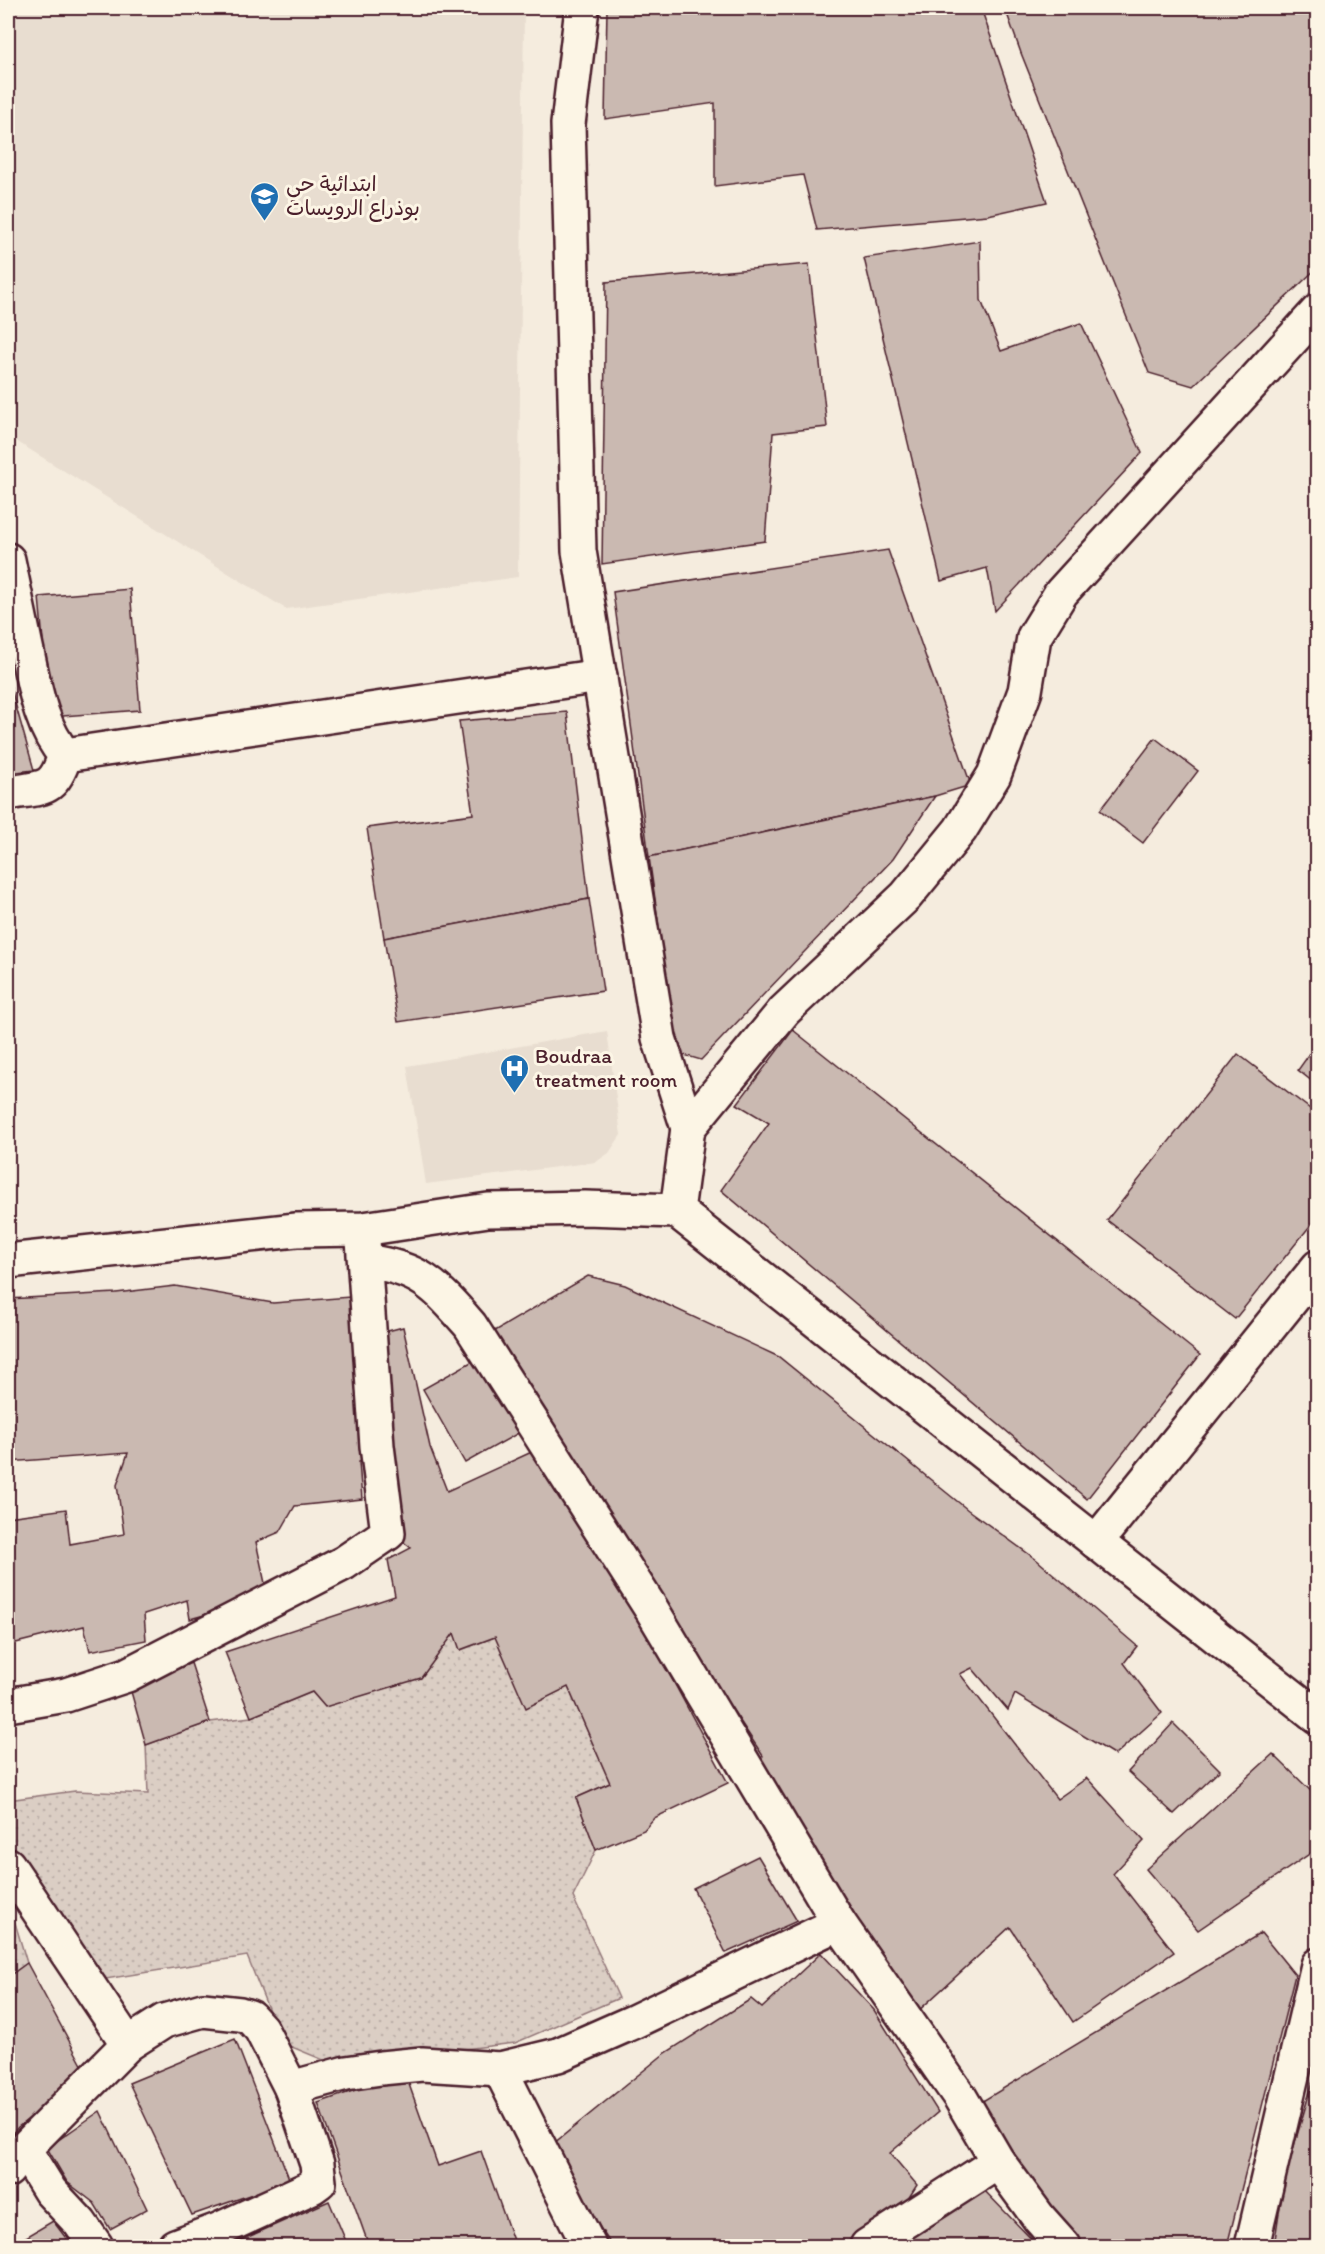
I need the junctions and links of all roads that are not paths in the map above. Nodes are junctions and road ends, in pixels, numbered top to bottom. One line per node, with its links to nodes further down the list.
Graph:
1 (582, 8): 4 (street)
2 (1317, 311): 7 (street)
3 (8, 560): 5 (street)
4 (600, 676): 5 (street); 7 (street)
5 (65, 756): 6 (street)
6 (8, 793)
7 (688, 1128): 8 (street)
8 (677, 1211): 9 (street); 13 (street)
9 (363, 1229): 10 (street); 11 (street)
10 (8, 1261)
11 (365, 1261): 14 (street); 17 (street)
12 (1317, 1267): 13 (street)
13 (1096, 1542): 15 (street)
14 (8, 1705)
15 (1317, 1717)
16 (8, 1864): 19 (street)
17 (839, 1923): 20 (street); 23 (street)
18 (1317, 1965): 29 (street)
19 (128, 2044): 21 (street); 22 (street)
20 (500, 2069): 21 (street); 26 (street)
21 (291, 2088): 25 (street)
22 (16, 2159): 24 (street)
23 (998, 2162): 27 (street); 28 (street)
24 (96, 2247)
25 (175, 2247)
26 (589, 2247)
27 (867, 2247)
28 (1064, 2247)
29 (1252, 2247)

